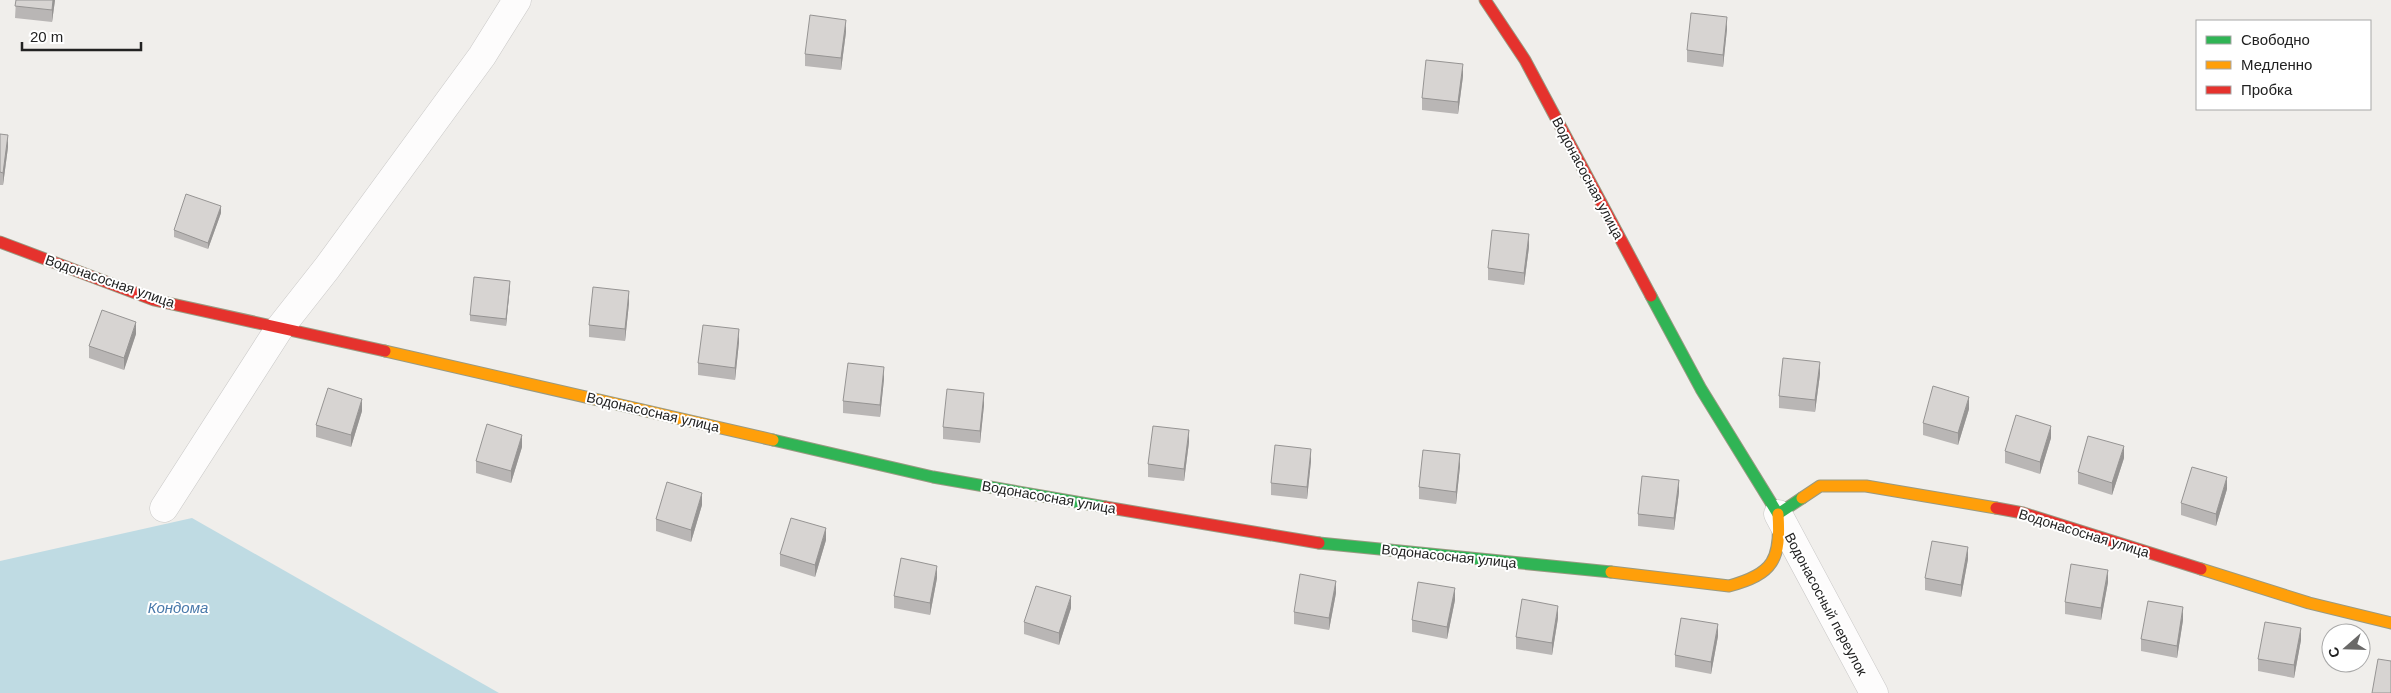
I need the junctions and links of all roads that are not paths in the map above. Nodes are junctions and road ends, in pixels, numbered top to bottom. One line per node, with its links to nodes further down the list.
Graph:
1 (517, 0): 4 (street)
2 (1485, 0): 6 (street, Водонасосная улица)
3 (0, 242): 4 (street, Водонасосная улица)
4 (279, 329): 5 (street); 6 (street, Водонасосная улица)
5 (164, 508)
6 (1778, 514): 7 (street, Водонасосная улица); 8 (street, Водонасосный переулок)
7 (2391, 623)
8 (1874, 693)

